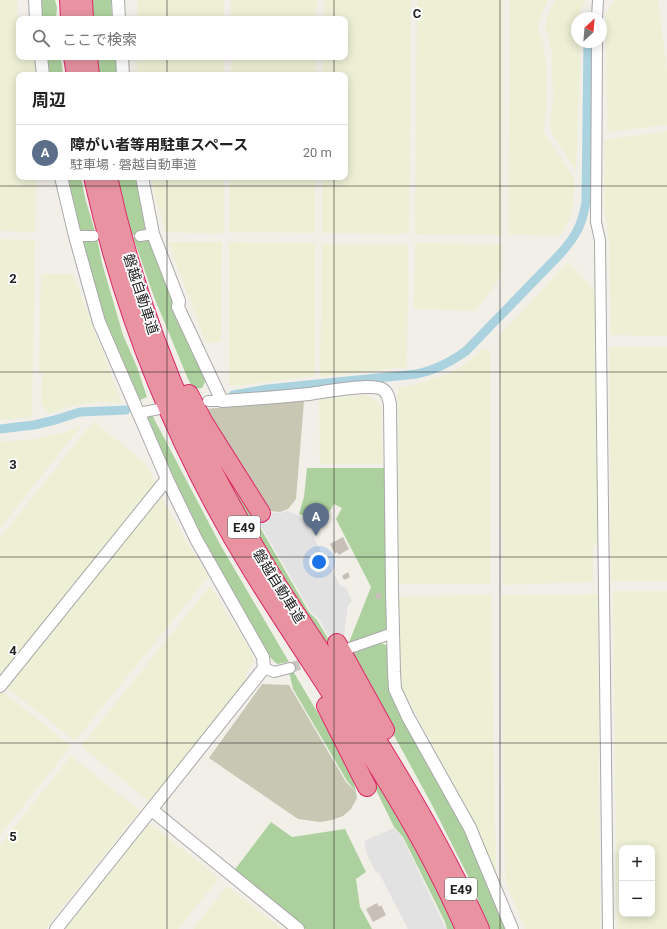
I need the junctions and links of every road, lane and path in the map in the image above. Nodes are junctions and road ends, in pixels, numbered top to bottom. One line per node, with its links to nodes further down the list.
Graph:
1 (35, 0): 7 (street)
2 (69, 0): 8 (highway)
3 (83, 0): 9 (highway)
4 (118, 0): 10 (street)
5 (598, 0): 6 (street)
6 (597, 12)
7 (36, 16)
8 (70, 16)
9 (84, 16)
10 (119, 16)
11 (597, 48): 49 (street)
12 (41, 60): 16 (street)
13 (74, 60): 17 (highway)
14 (88, 60): 18 (highway)
15 (122, 60): 19 (street)
16 (43, 72)
17 (76, 72)
18 (90, 72)
19 (123, 72)
20 (62, 180): 26 (street)
21 (94, 180): 35 (highway, 磐越自動車道 / E49)
22 (109, 180): 24 (highway, 磐越自動車道 / E49)
23 (143, 180): 25 (street)
24 (115, 209): 34 (highway); 43 (highway, 磐越自動車道 / E49)
25 (153, 234): 28 (street); 29 (street)
26 (75, 236): 27 (street); 32 (street)
27 (94, 236)
28 (140, 236)
29 (222, 401): 30 (street); 36 (street)
30 (208, 402)
31 (159, 409): 32 (street)
32 (139, 413): 33 (street)
33 (167, 479): 38 (street); 40 (street)
34 (261, 512)
35 (252, 570): 41 (highway); 46 (highway, 磐越自動車道 / E49)
36 (393, 633): 37 (street); 48 (street)
37 (342, 646): 43 (highway)
38 (264, 668): 39 (street); 42 (street)
39 (290, 668)
40 (0, 686)
41 (367, 787)
42 (152, 810): 44 (street); 45 (street)
43 (442, 849): 47 (highway, 磐越自動車道 / E49)
44 (56, 929)
45 (298, 929)
46 (465, 929)
47 (480, 929)
48 (512, 929)
49 (608, 929)

